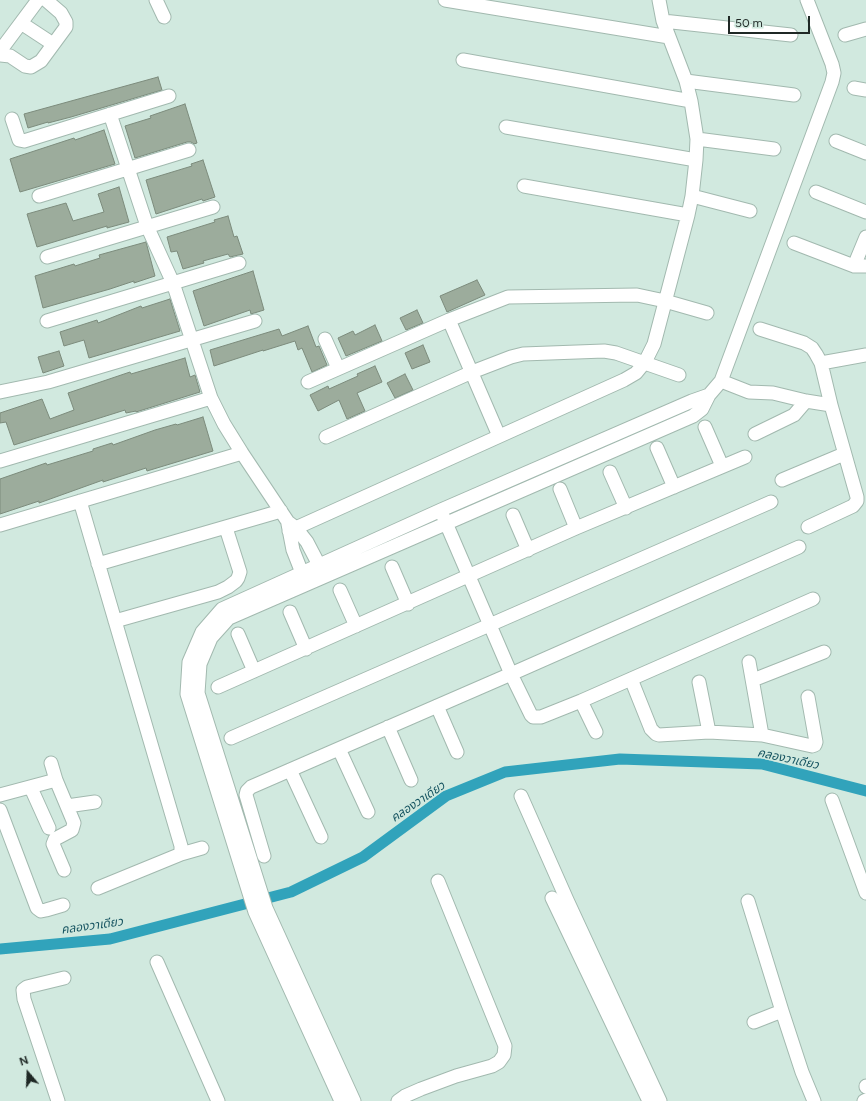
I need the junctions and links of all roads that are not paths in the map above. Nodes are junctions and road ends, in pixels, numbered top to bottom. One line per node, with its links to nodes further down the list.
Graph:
1 (38, 0): 9 (street)
2 (46, 0): 14 (street)
3 (156, 0): 7 (street)
4 (445, 0): 13 (street)
5 (659, 0): 8 (street)
6 (807, 0): 61 (street)
7 (164, 17)
8 (663, 21): 11 (street); 13 (street)
9 (20, 23): 14 (street); 15 (street)
10 (866, 29): 12 (street)
11 (791, 35)
12 (845, 35)
13 (669, 37): 18 (street)
14 (53, 44): 16 (street)
15 (0, 51)
16 (0, 55)
17 (463, 60): 21 (street)
18 (686, 81): 19 (street); 21 (street)
19 (794, 95)
20 (169, 96): 22 (street)
21 (691, 101): 25 (street)
22 (110, 114): 23 (street); 31 (street)
23 (12, 119)
24 (506, 127): 30 (street)
25 (696, 139): 27 (street); 30 (street)
26 (836, 141): 29 (street)
27 (774, 149)
28 (189, 150): 31 (street)
29 (866, 153)
30 (696, 160): 35 (street)
31 (128, 169): 34 (street); 40 (street)
32 (524, 186): 39 (street)
33 (816, 192): 38 (street)
34 (39, 196)
35 (692, 196): 37 (street); 39 (street)
36 (213, 207): 40 (street)
37 (750, 211)
38 (866, 212)
39 (688, 215): 47 (street)
40 (147, 226): 43 (street); 46 (street)
41 (866, 238): 45 (street)
42 (794, 243): 45 (street)
43 (47, 257)
44 (239, 263): 46 (street)
45 (860, 266)
46 (173, 283): 50 (street); 54 (street)
47 (665, 300): 48 (street); 49 (street); 56 (street)
48 (707, 313)
49 (449, 320): 58 (street); 59 (street)
50 (47, 321)
51 (255, 321): 54 (street)
52 (760, 329): 57 (street)
53 (325, 339): 58 (street)
54 (193, 340): 63 (street); 64 (street)
55 (866, 355): 57 (street)
56 (645, 362): 59 (street); 60 (street); 69 (street)
57 (821, 362): 66 (street)
58 (338, 368): 62 (street)
59 (472, 372): 69 (street); 70 (street)
60 (679, 375)
61 (721, 381): 65 (street); 85 (street)
62 (308, 382)
63 (0, 392)
64 (211, 398): 72 (street); 75 (street)
65 (806, 401): 66 (street); 68 (street)
66 (830, 405): 73 (street)
67 (705, 427): 76 (street)
68 (755, 434)
69 (499, 436): 86 (street)
70 (326, 437)
71 (657, 448): 79 (street)
72 (242, 453): 81 (street); 86 (street)
73 (844, 454): 78 (street); 88 (street)
74 (745, 457): 76 (street)
75 (0, 461)
76 (722, 466): 79 (street)
77 (610, 472): 83 (street)
78 (782, 480)
79 (674, 487): 83 (street)
80 (560, 489): 90 (street)
81 (80, 501): 87 (street); 93 (street)
82 (771, 502): 102 (street)
83 (626, 508): 90 (street)
84 (513, 515): 92 (street)
85 (443, 517): 95 (street); 96 (street)
86 (289, 523): 89 (street); 95 (street); 95 (street)
87 (0, 525)
88 (808, 527)
89 (226, 528): 93 (street); 101 (street)
90 (576, 528): 92 (street)
91 (799, 547): 109 (street)
92 (528, 550): 96 (street)
93 (98, 564): 101 (street)
94 (392, 567): 99 (street)
95 (312, 572): 152 (street)
96 (468, 576): 99 (street); 102 (street)
97 (340, 590): 103 (street)
98 (813, 599): 110 (street)
99 (408, 604): 103 (street)
100 (290, 612): 105 (street)
101 (115, 621): 139 (street)
102 (490, 624): 109 (street); 121 (street)
103 (356, 626): 105 (street)
104 (238, 634): 108 (street)
105 (306, 649): 108 (street)
106 (824, 652): 111 (street)
107 (749, 662): 111 (street)
108 (254, 671): 113 (street)
109 (511, 674): 115 (street); 116 (street)
110 (631, 680): 115 (street); 119 (street)
111 (753, 680): 120 (street)
112 (699, 682): 119 (street)
113 (218, 687)
114 (808, 697): 120 (street)
115 (581, 701): 118 (street)
116 (437, 706): 117 (street); 123 (street)
117 (388, 728): 122 (street); 127 (street)
118 (596, 732)
119 (708, 732): 120 (street)
120 (762, 735)
121 (231, 738)
122 (339, 749): 125 (street); 135 (street)
123 (457, 752)
124 (51, 763): 126 (street)
125 (290, 770): 137 (street); 140 (street)
126 (56, 780): 128 (street); 133 (street)
127 (411, 780)
128 (31, 788): 129 (street); 136 (street)
129 (0, 796)
130 (521, 796): 159 (street)
131 (832, 800): 144 (street)
132 (95, 802): 133 (street)
133 (67, 806): 141 (street)
134 (0, 810): 147 (street)
135 (368, 812)
136 (49, 828)
137 (321, 837)
138 (202, 848): 139 (street)
139 (181, 854): 143 (street)
140 (264, 856)
141 (64, 870)
142 (438, 881): 157 (street)
143 (98, 888)
144 (866, 893)
145 (552, 898): 158 (street)
146 (748, 901): 150 (street)
147 (63, 905)
148 (157, 962): 154 (street)
149 (64, 978): 153 (street)
150 (782, 1012): 151 (street); 160 (street)
151 (754, 1022)
152 (334, 1071): 155 (street); 156 (street)
153 (58, 1101)
154 (218, 1101)
155 (341, 1101)
156 (354, 1101)
157 (398, 1101)
158 (649, 1101)
159 (660, 1101)
160 (814, 1101)

